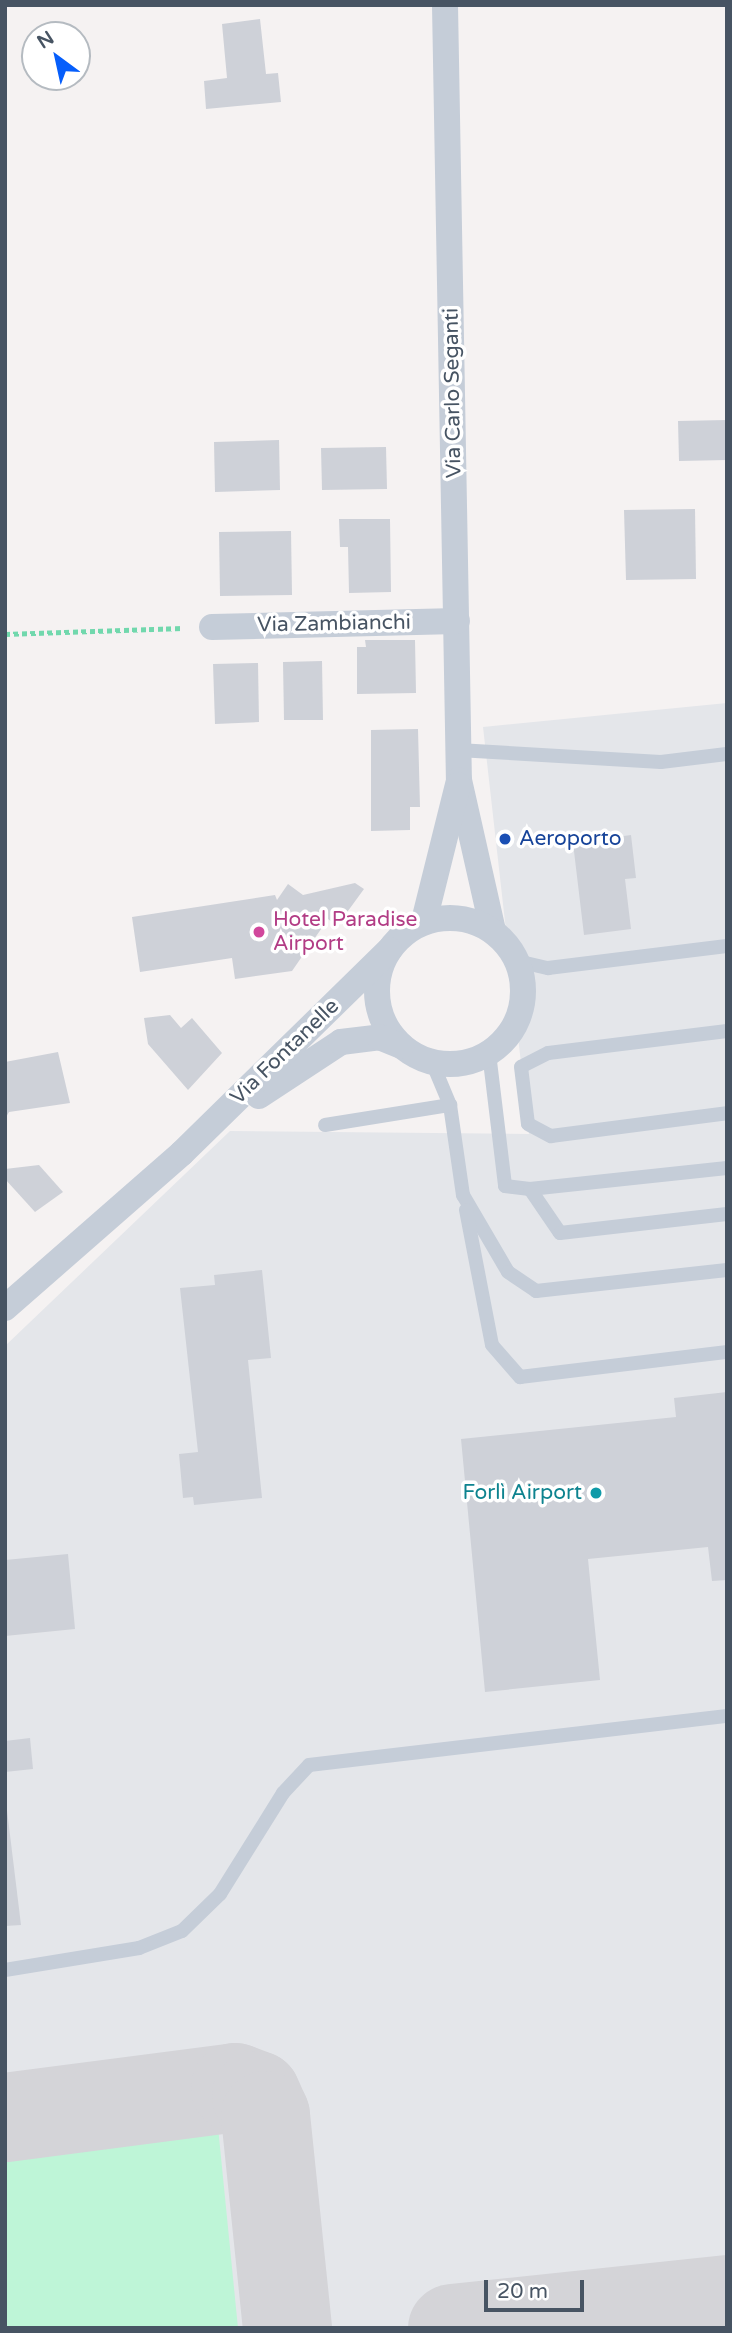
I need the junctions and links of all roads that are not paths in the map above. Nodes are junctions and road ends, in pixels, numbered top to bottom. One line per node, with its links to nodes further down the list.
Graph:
1 (446, 5): 2 (street, Via Carlo Seganti)
2 (457, 621): 3 (street, Via Zambianchi); 4 (street, Via Carlo Seganti)
3 (212, 627)
4 (458, 750): 5 (lane); 6 (street, Via Carlo Seganti)
5 (727, 754)
6 (459, 780): 7 (street, Via Carlo Seganti); 8 (street, Via Carlo Seganti)
7 (424, 921): 8 (street); 10 (street)
8 (493, 931): 11 (street)
9 (727, 946): 11 (lane)
10 (389, 950): 13 (street); 19 (street, Via Fontanelle)
11 (517, 961): 14 (street)
12 (727, 1031): 17 (lane)
13 (401, 1046): 15 (street); 19 (street, Via Fontanelle)
14 (489, 1054): 15 (street); 21 (lane)
15 (432, 1062): 16 (lane)
16 (450, 1105): 18 (lane); 22 (lane)
17 (727, 1113)
18 (325, 1125)
19 (181, 1153): 25 (street, Via Fontanelle)
20 (727, 1168): 21 (lane)
21 (530, 1189): 23 (lane)
22 (463, 1195): 24 (lane); 26 (lane)
23 (727, 1214)
24 (727, 1270)
25 (5, 1308)
26 (727, 1352)
27 (727, 1716): 28 (lane)
28 (5, 1970)

